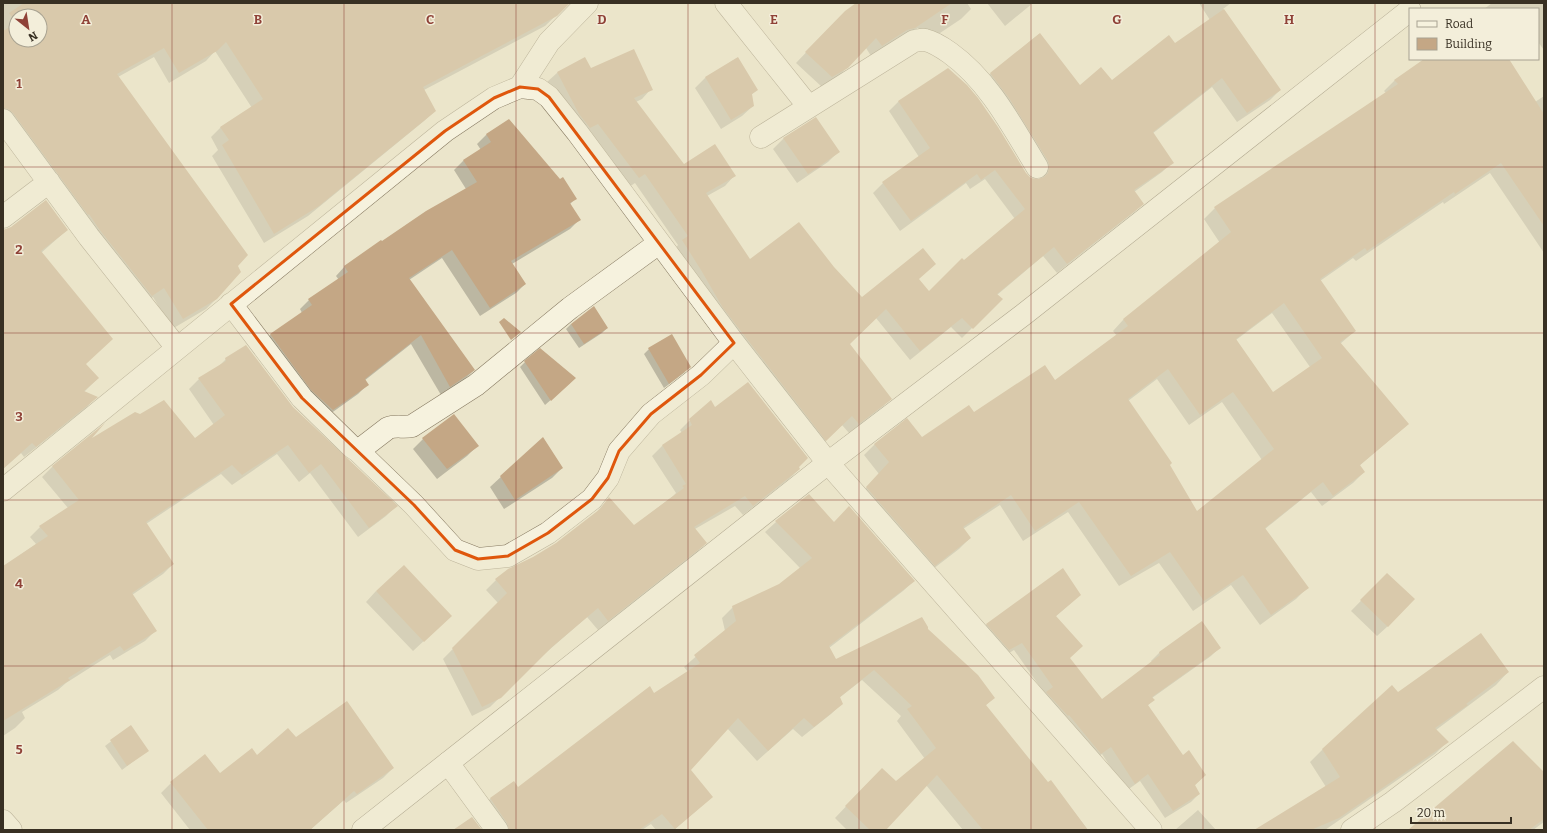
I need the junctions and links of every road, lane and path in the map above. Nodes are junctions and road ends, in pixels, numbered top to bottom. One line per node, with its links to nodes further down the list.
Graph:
1 (587, 3): 4 (street)
2 (726, 3): 5 (street)
3 (1409, 12): 16 (street)
4 (520, 86): 11 (street); 12 (street)
5 (809, 107): 7 (street); 8 (street)
6 (3, 120): 9 (street)
7 (761, 137)
8 (1037, 166)
9 (49, 182): 10 (street); 14 (street)
10 (3, 217)
11 (659, 242): 13 (street); 15 (street)
12 (231, 304): 14 (street); 15 (street)
13 (734, 342): 15 (street); 16 (street)
14 (177, 348): 17 (street)
15 (358, 450)
16 (828, 463): 19 (street); 24 (street)
17 (3, 490)
18 (1544, 687): 25 (street)
19 (448, 763): 22 (street); 23 (street)
20 (3, 821): 21 (street)
21 (11, 830)
22 (363, 830)
23 (497, 830)
24 (1151, 830)
25 (1352, 830)

